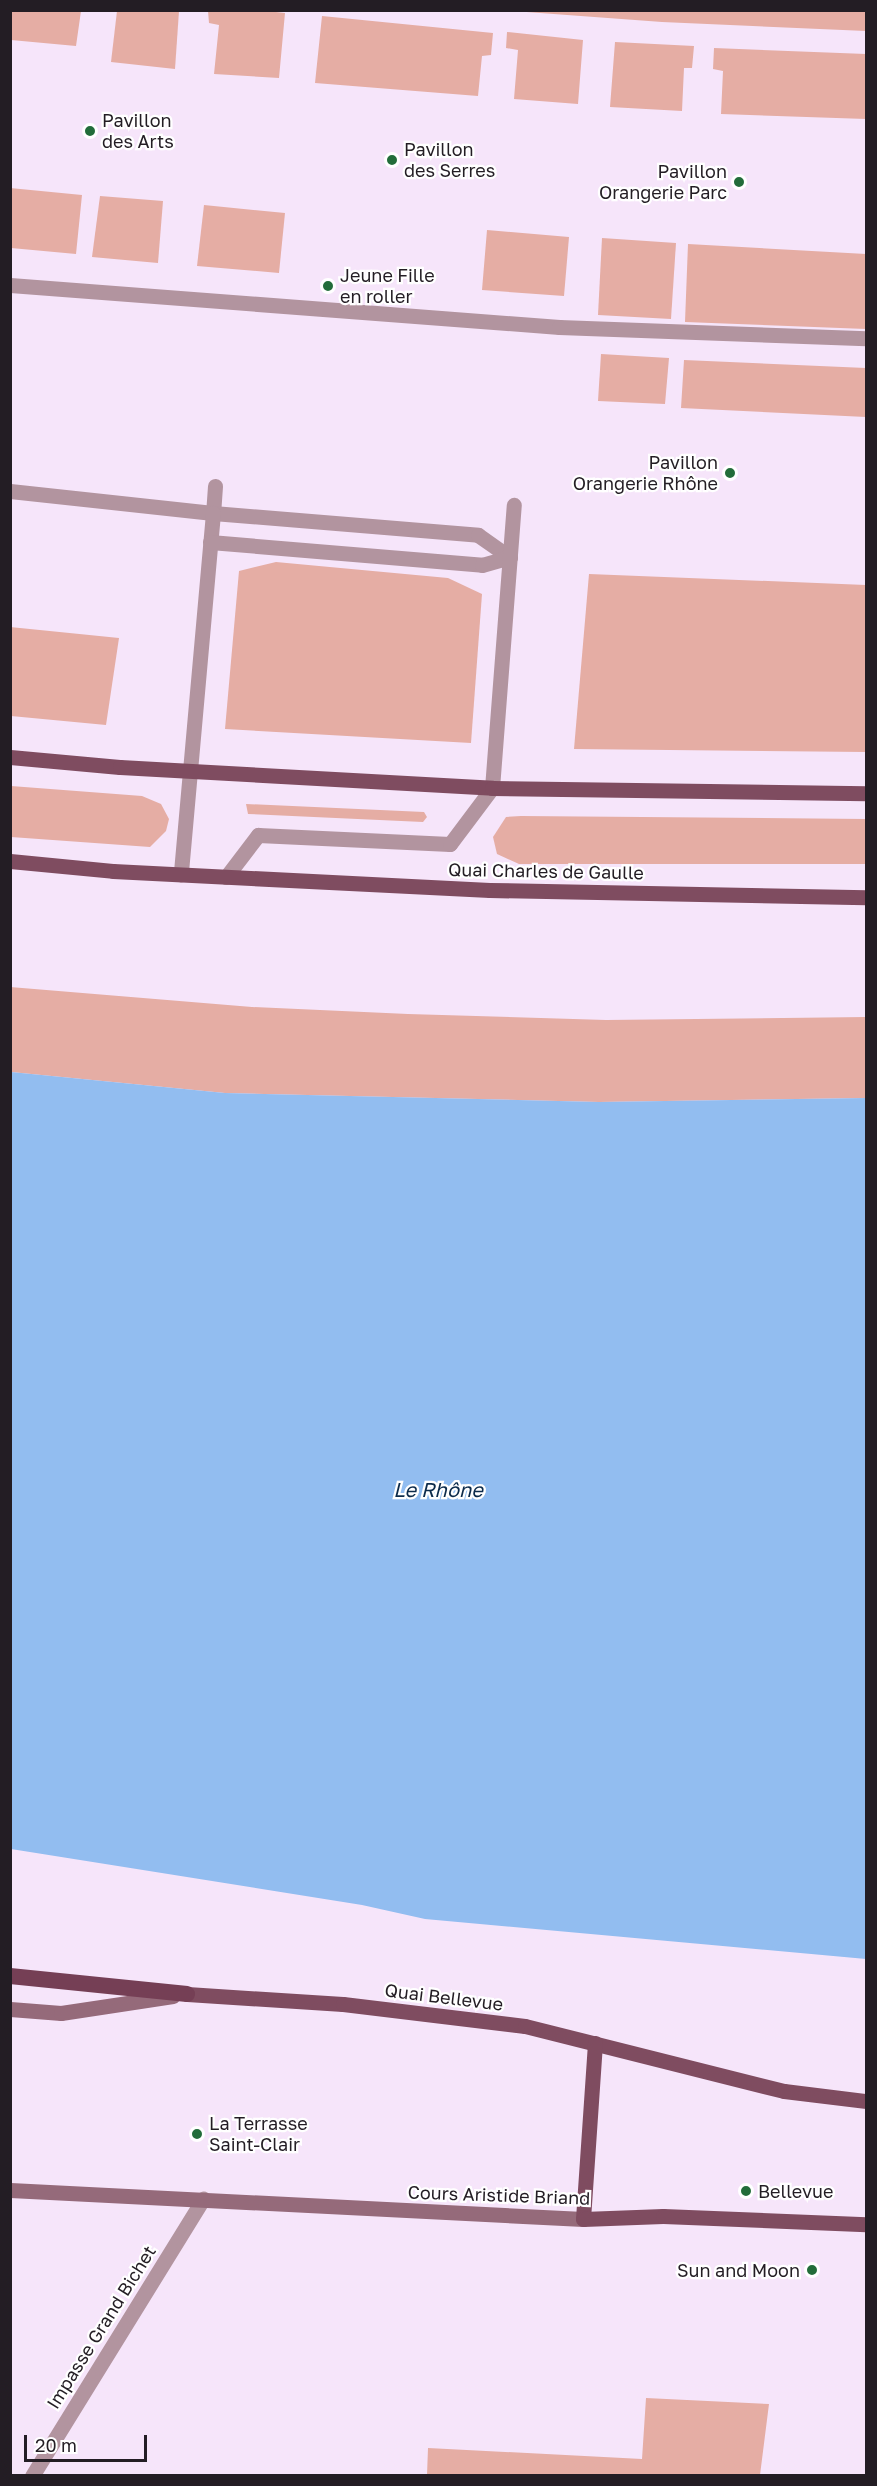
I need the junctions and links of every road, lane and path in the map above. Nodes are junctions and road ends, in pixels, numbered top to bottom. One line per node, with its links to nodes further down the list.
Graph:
1 (10, 285): 2 (street)
2 (867, 338)
3 (215, 486): 6 (street)
4 (10, 491): 6 (street)
5 (514, 505): 8 (street)
6 (213, 513): 7 (street); 8 (street)
7 (210, 542): 8 (street); 10 (street)
8 (510, 557): 11 (street)
9 (10, 757): 10 (main road)
10 (191, 770): 11 (main road); 14 (street)
11 (492, 788): 12 (main road); 15 (street, Quai Charles de Gaulle)
12 (867, 793)
13 (10, 861): 14 (main road, Quai Charles de Gaulle)
14 (181, 874): 15 (main road, Quai Charles de Gaulle)
15 (226, 877): 16 (main road, Quai Charles de Gaulle)
16 (867, 897)
17 (10, 1976): 18 (highway, Quai Bellevue)
18 (188, 1994): 19 (main road); 20 (main road, Quai Bellevue)
19 (10, 2009)
20 (595, 2043): 21 (main road, Quai Bellevue); 24 (main road)
21 (867, 2101)
22 (10, 2190): 23 (main road, Cours Aristide Briand)
23 (203, 2199): 24 (main road, Cours Aristide Briand); 26 (street, Impasse Grand Bichet)
24 (583, 2219): 25 (main road, Cours Aristide Briand)
25 (867, 2224)
26 (32, 2475)

